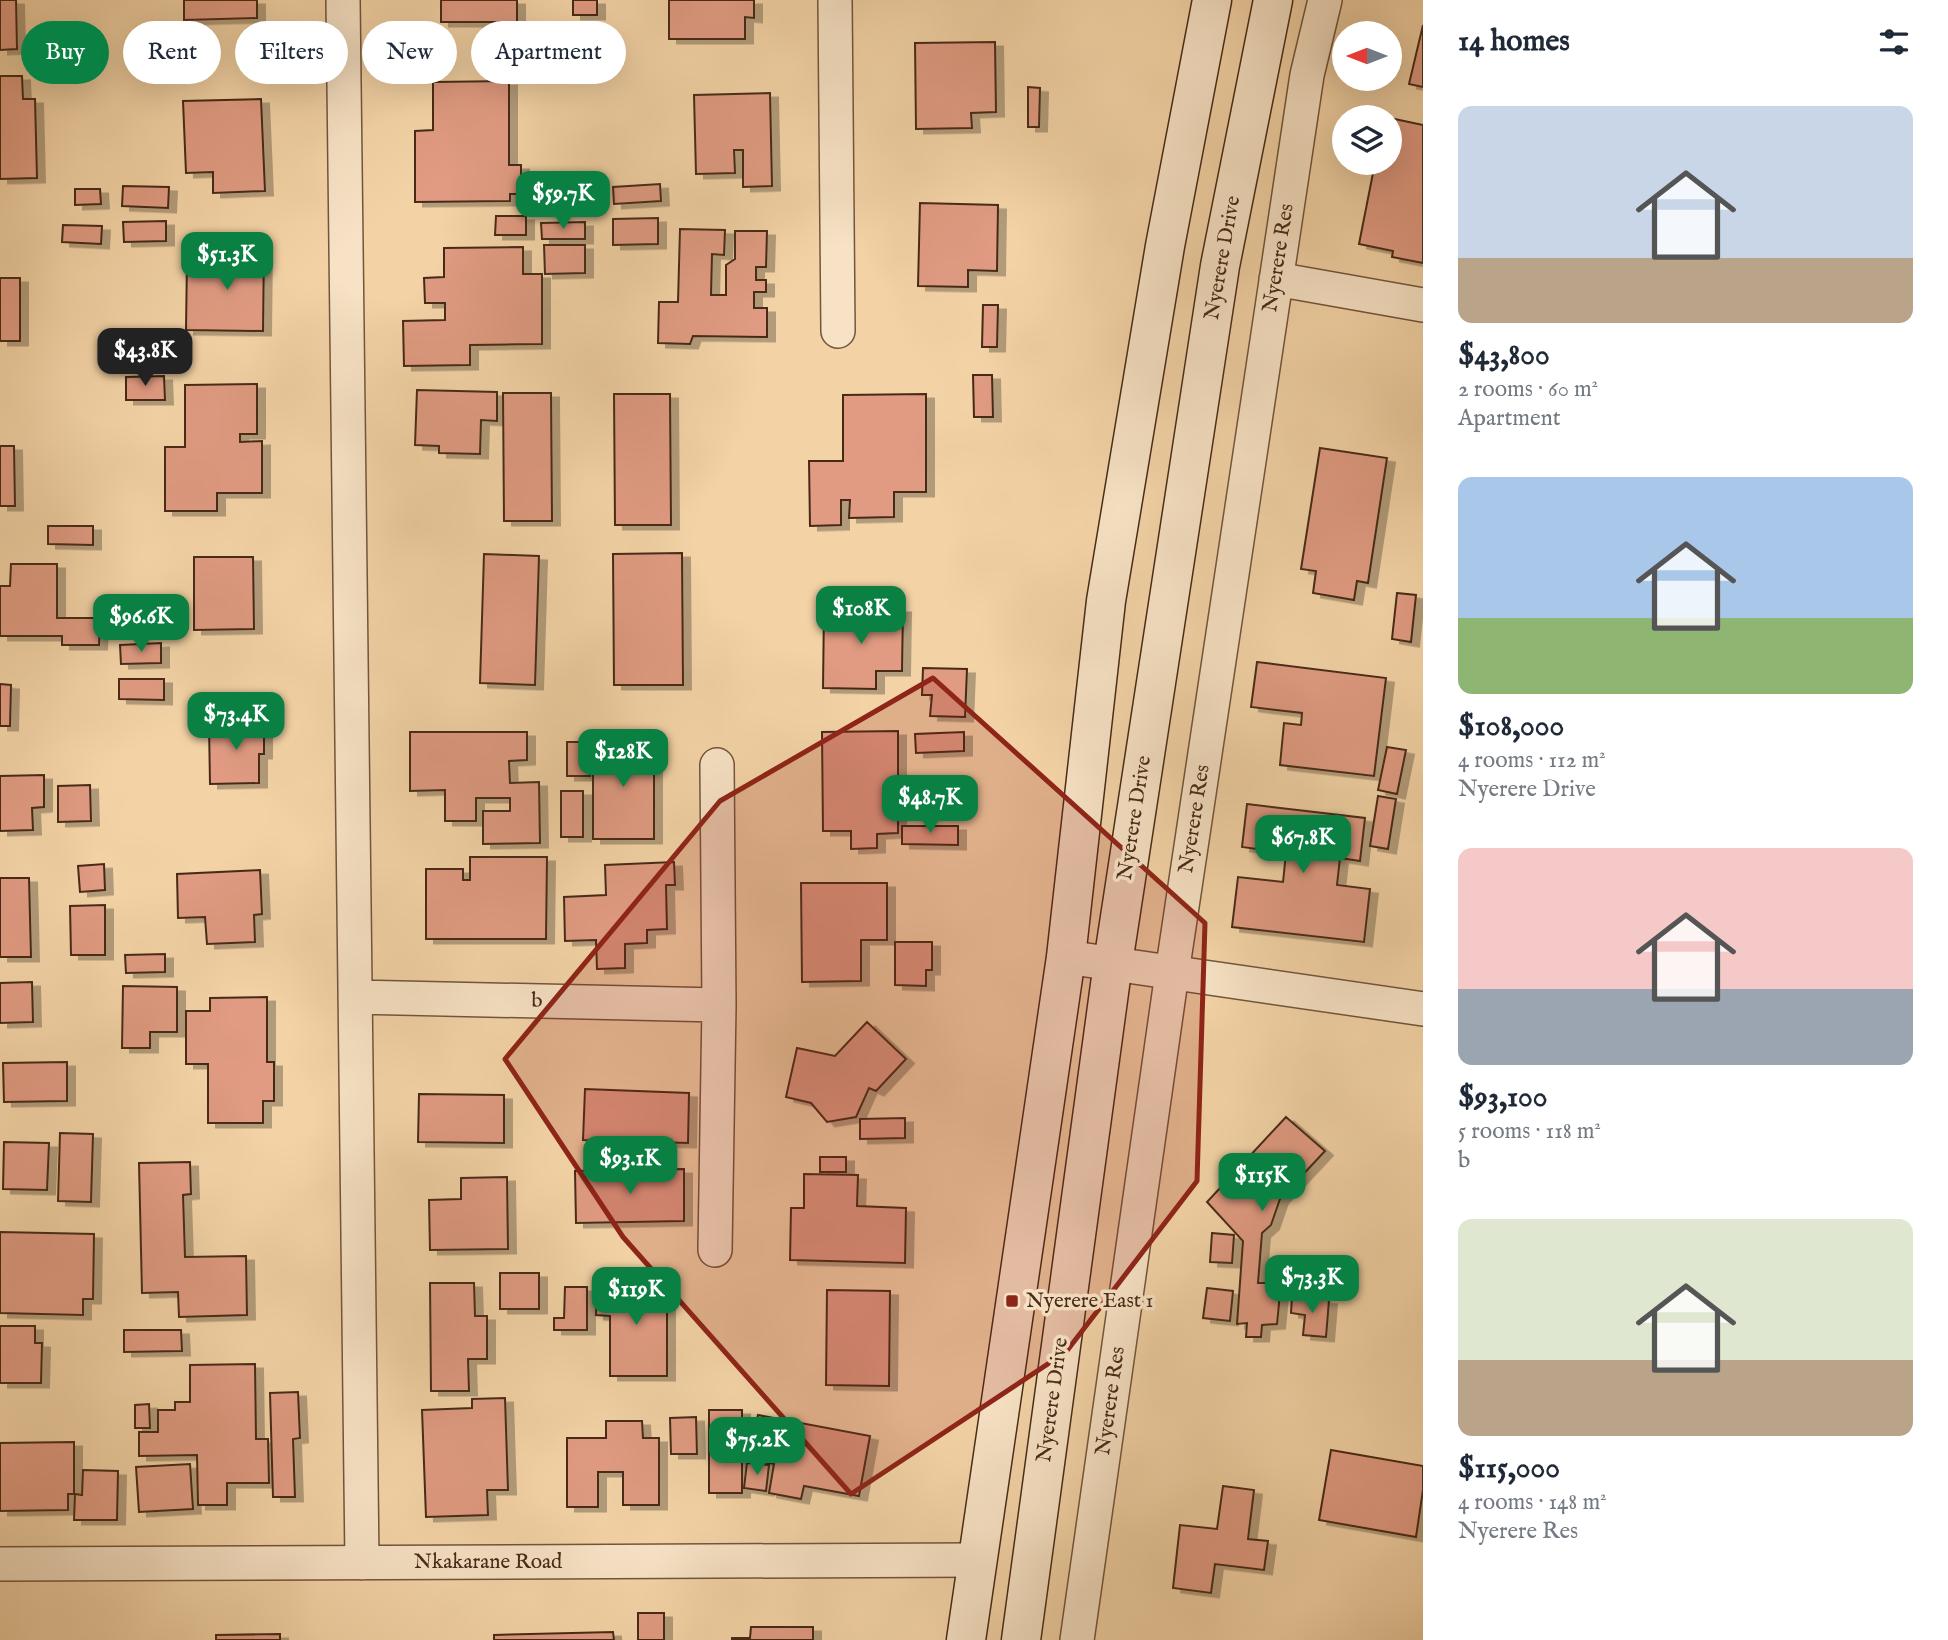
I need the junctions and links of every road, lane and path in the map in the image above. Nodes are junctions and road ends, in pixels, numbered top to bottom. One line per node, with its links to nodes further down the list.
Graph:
1 (343, 0): 13 (street)
2 (835, 0): 8 (street)
3 (1212, 0): 10 (main road)
4 (1273, 0): 11 (main road, Nyerere Drive)
5 (1325, 0): 6 (street, Nyerere Res)
6 (1276, 279): 7 (street); 12 (street, Nyerere Res)
7 (1423, 305)
8 (838, 331)
9 (716, 765): 14 (street)
10 (1066, 957): 11 (street); 17 (main road)
11 (1113, 963): 12 (street); 21 (main road, Nyerere Drive)
12 (1172, 973): 15 (street); 22 (street, Nyerere Res)
13 (355, 998): 14 (street, b); 18 (street)
14 (719, 1005): 16 (street)
15 (1423, 1009)
16 (715, 1250)
17 (976, 1560): 18 (street, Nkakarane Road); 20 (main road)
18 (362, 1563): 19 (street, Nkakarane Road)
19 (0, 1564)
20 (966, 1640)
21 (1021, 1640)
22 (1077, 1640)

